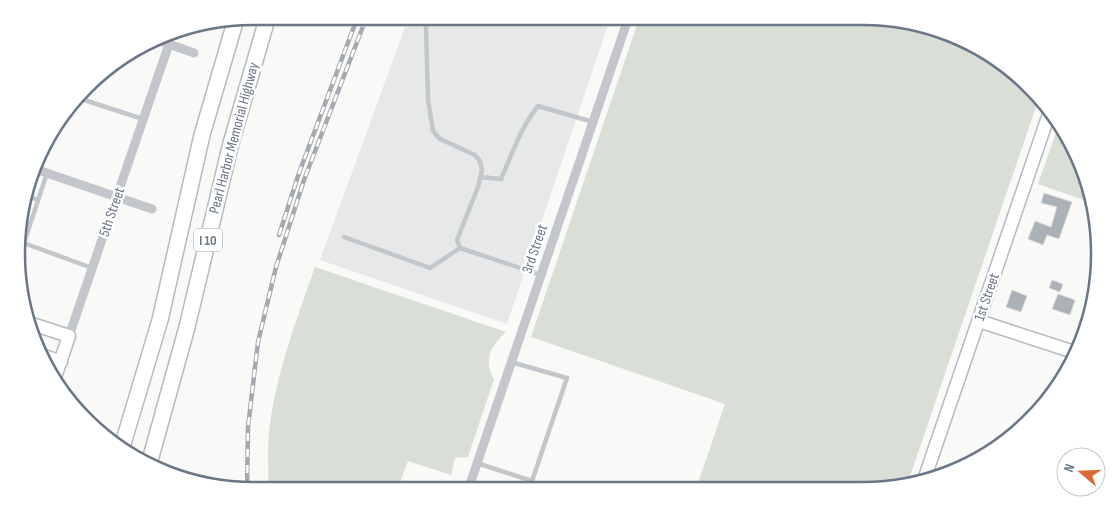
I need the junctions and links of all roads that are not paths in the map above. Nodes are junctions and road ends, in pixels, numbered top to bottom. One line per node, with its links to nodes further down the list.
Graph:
1 (265, 25): 34 (highway, Pearl Harbor Memorial Highway / I 10)
2 (426, 25): 14 (lane)
3 (626, 25): 11 (street, 3rd Street)
4 (234, 26): 33 (highway, Pearl Harbor Memorial Highway / I 10)
5 (165, 43): 6 (street)
6 (169, 44): 7 (street); 10 (street, 5th Street)
7 (194, 52)
8 (85, 100): 10 (lane)
9 (1047, 119): 25 (street, 1st Street)
10 (144, 120): 15 (street, 5th Street)
11 (593, 122): 14 (lane); 24 (street, 3rd Street)
12 (40, 171): 13 (street)
13 (47, 173): 15 (street); 17 (lane)
14 (480, 178): 22 (lane)
15 (117, 197): 18 (street); 23 (street, 5th Street)
16 (32, 198): 17 (lane)
17 (38, 200): 19 (lane)
18 (152, 209)
19 (26, 233)
20 (344, 237): 22 (lane)
21 (25, 244): 23 (lane)
22 (460, 248): 24 (lane)
23 (93, 268): 27 (street, 5th Street)
24 (541, 275): 31 (street, 3rd Street)
25 (979, 320): 28 (street); 36 (street, 1st Street)
26 (36, 325): 27 (street)
27 (69, 336): 30 (street, 5th Street)
28 (1069, 350)
29 (51, 359): 30 (street)
30 (61, 362): 32 (street, 5th Street)
31 (511, 362): 35 (street, 3rd Street); 35 (lane)
32 (58, 371)
33 (124, 441)
34 (151, 457)
35 (477, 463): 37 (street, 3rd Street)
36 (927, 473)
37 (471, 482)

